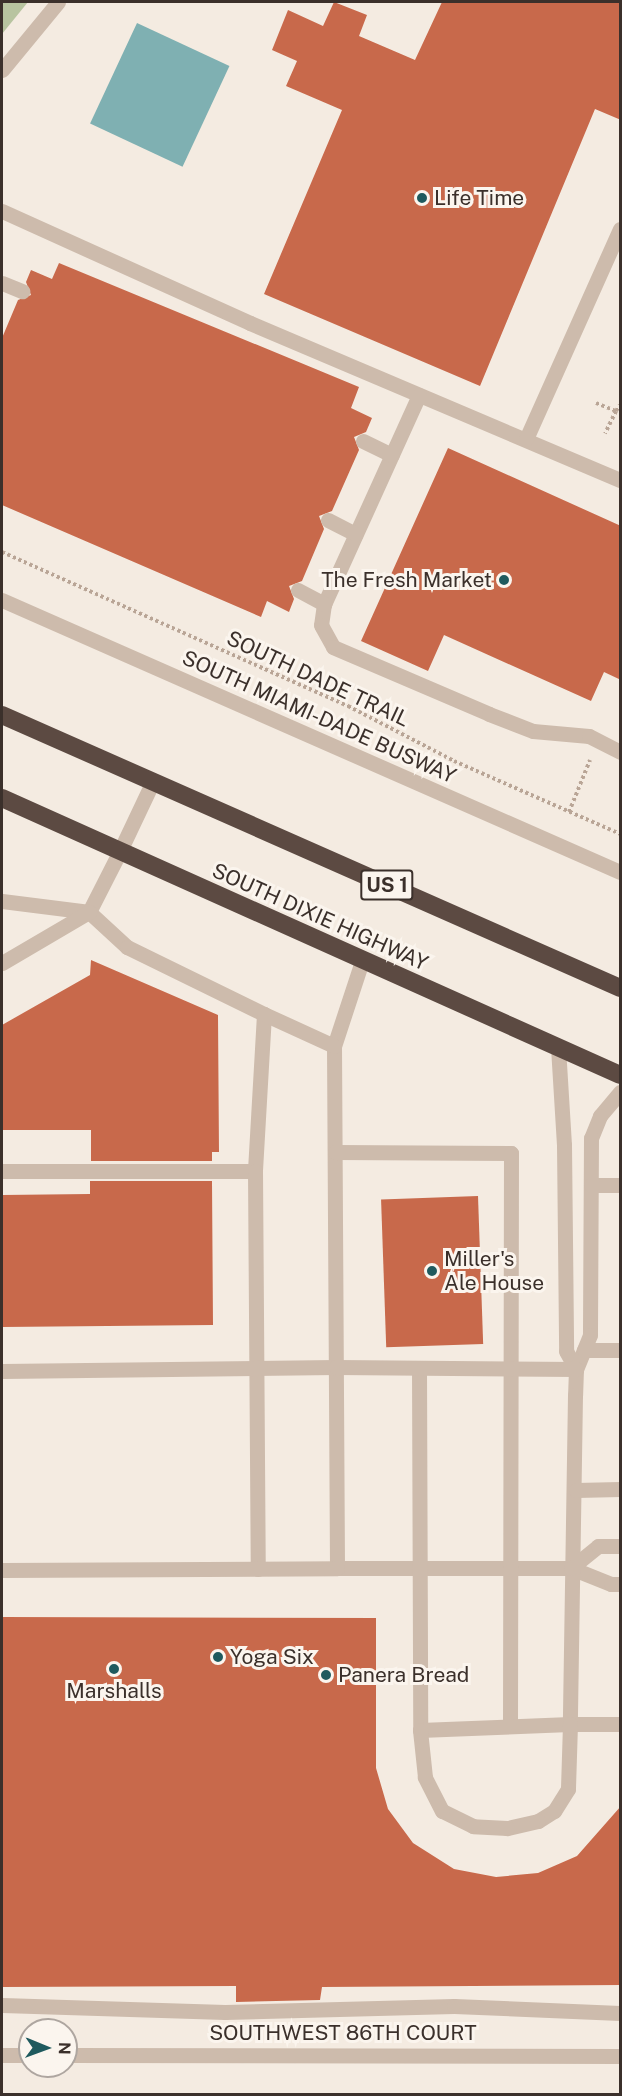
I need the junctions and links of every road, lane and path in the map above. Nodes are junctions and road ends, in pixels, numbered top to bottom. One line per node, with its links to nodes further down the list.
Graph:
1 (58, 2): 2 (street)
2 (2, 70)
3 (2, 211): 7 (street)
4 (621, 229): 12 (street)
5 (2, 283): 6 (street)
6 (22, 291)
7 (419, 395): 12 (street); 14 (street)
8 (596, 403): 10 (path)
9 (621, 405): 10 (path)
10 (615, 411): 11 (path)
11 (605, 434)
12 (526, 439): 15 (street)
13 (363, 441): 14 (street)
14 (392, 455): 17 (street)
15 (621, 480)
16 (328, 520): 17 (street)
17 (356, 534): 21 (street)
18 (2, 552): 27 (path, SOUTH DADE TRAIL)
19 (298, 590): 21 (street)
20 (2, 600): 30 (street, SOUTH MIAMI-DADE BUSWAY)
21 (324, 604): 23 (street)
22 (2, 715): 25 (highway, US 1)
23 (621, 752)
24 (591, 757): 27 (path)
25 (153, 781): 29 (street); 35 (highway, US 1)
26 (2, 798): 29 (highway, SOUTH DIXIE HIGHWAY)
27 (569, 812): 28 (path, SOUTH DADE TRAIL)
28 (621, 834)
29 (119, 853): 32 (street); 33 (highway, SOUTH DIXIE HIGHWAY)
30 (621, 872)
31 (2, 901): 32 (street)
32 (89, 912): 34 (street); 36 (street)
33 (362, 961): 37 (street); 38 (highway, SOUTH DIXIE HIGHWAY)
34 (2, 963)
35 (621, 988)
36 (264, 1014): 37 (street); 43 (street)
37 (334, 1046): 41 (street)
38 (558, 1047): 39 (highway, SOUTH DIXIE HIGHWAY); 52 (street)
39 (621, 1075)
40 (621, 1092): 44 (street)
41 (334, 1152): 48 (street); 51 (street)
42 (2, 1171): 43 (street)
43 (255, 1171): 49 (street)
44 (591, 1185): 45 (street); 46 (street)
45 (621, 1185)
46 (584, 1350): 47 (street); 52 (street)
47 (621, 1350)
48 (336, 1367): 49 (street); 50 (street); 57 (street)
49 (257, 1368): 53 (street); 61 (street)
50 (419, 1368): 51 (street); 58 (street)
51 (510, 1369): 52 (street); 59 (street)
52 (576, 1369): 55 (street)
53 (2, 1371)
54 (621, 1489): 55 (street)
55 (576, 1490): 60 (street)
56 (621, 1546): 60 (street)
57 (337, 1568): 58 (street); 61 (street)
58 (420, 1568): 59 (street); 67 (street)
59 (507, 1568): 60 (street); 66 (street)
60 (571, 1568): 63 (street); 64 (street)
61 (258, 1569): 62 (street)
62 (2, 1570)
63 (621, 1584)
64 (570, 1724): 65 (street); 66 (street); 67 (street)
65 (621, 1724)
66 (510, 1726): 67 (street)
67 (420, 1730)
68 (2, 2005): 69 (street)
69 (621, 2013)
70 (2, 2055): 71 (street)
71 (18, 2055)
72 (78, 2055): 73 (street, SOUTHWEST 86TH COURT)
73 (621, 2056)

